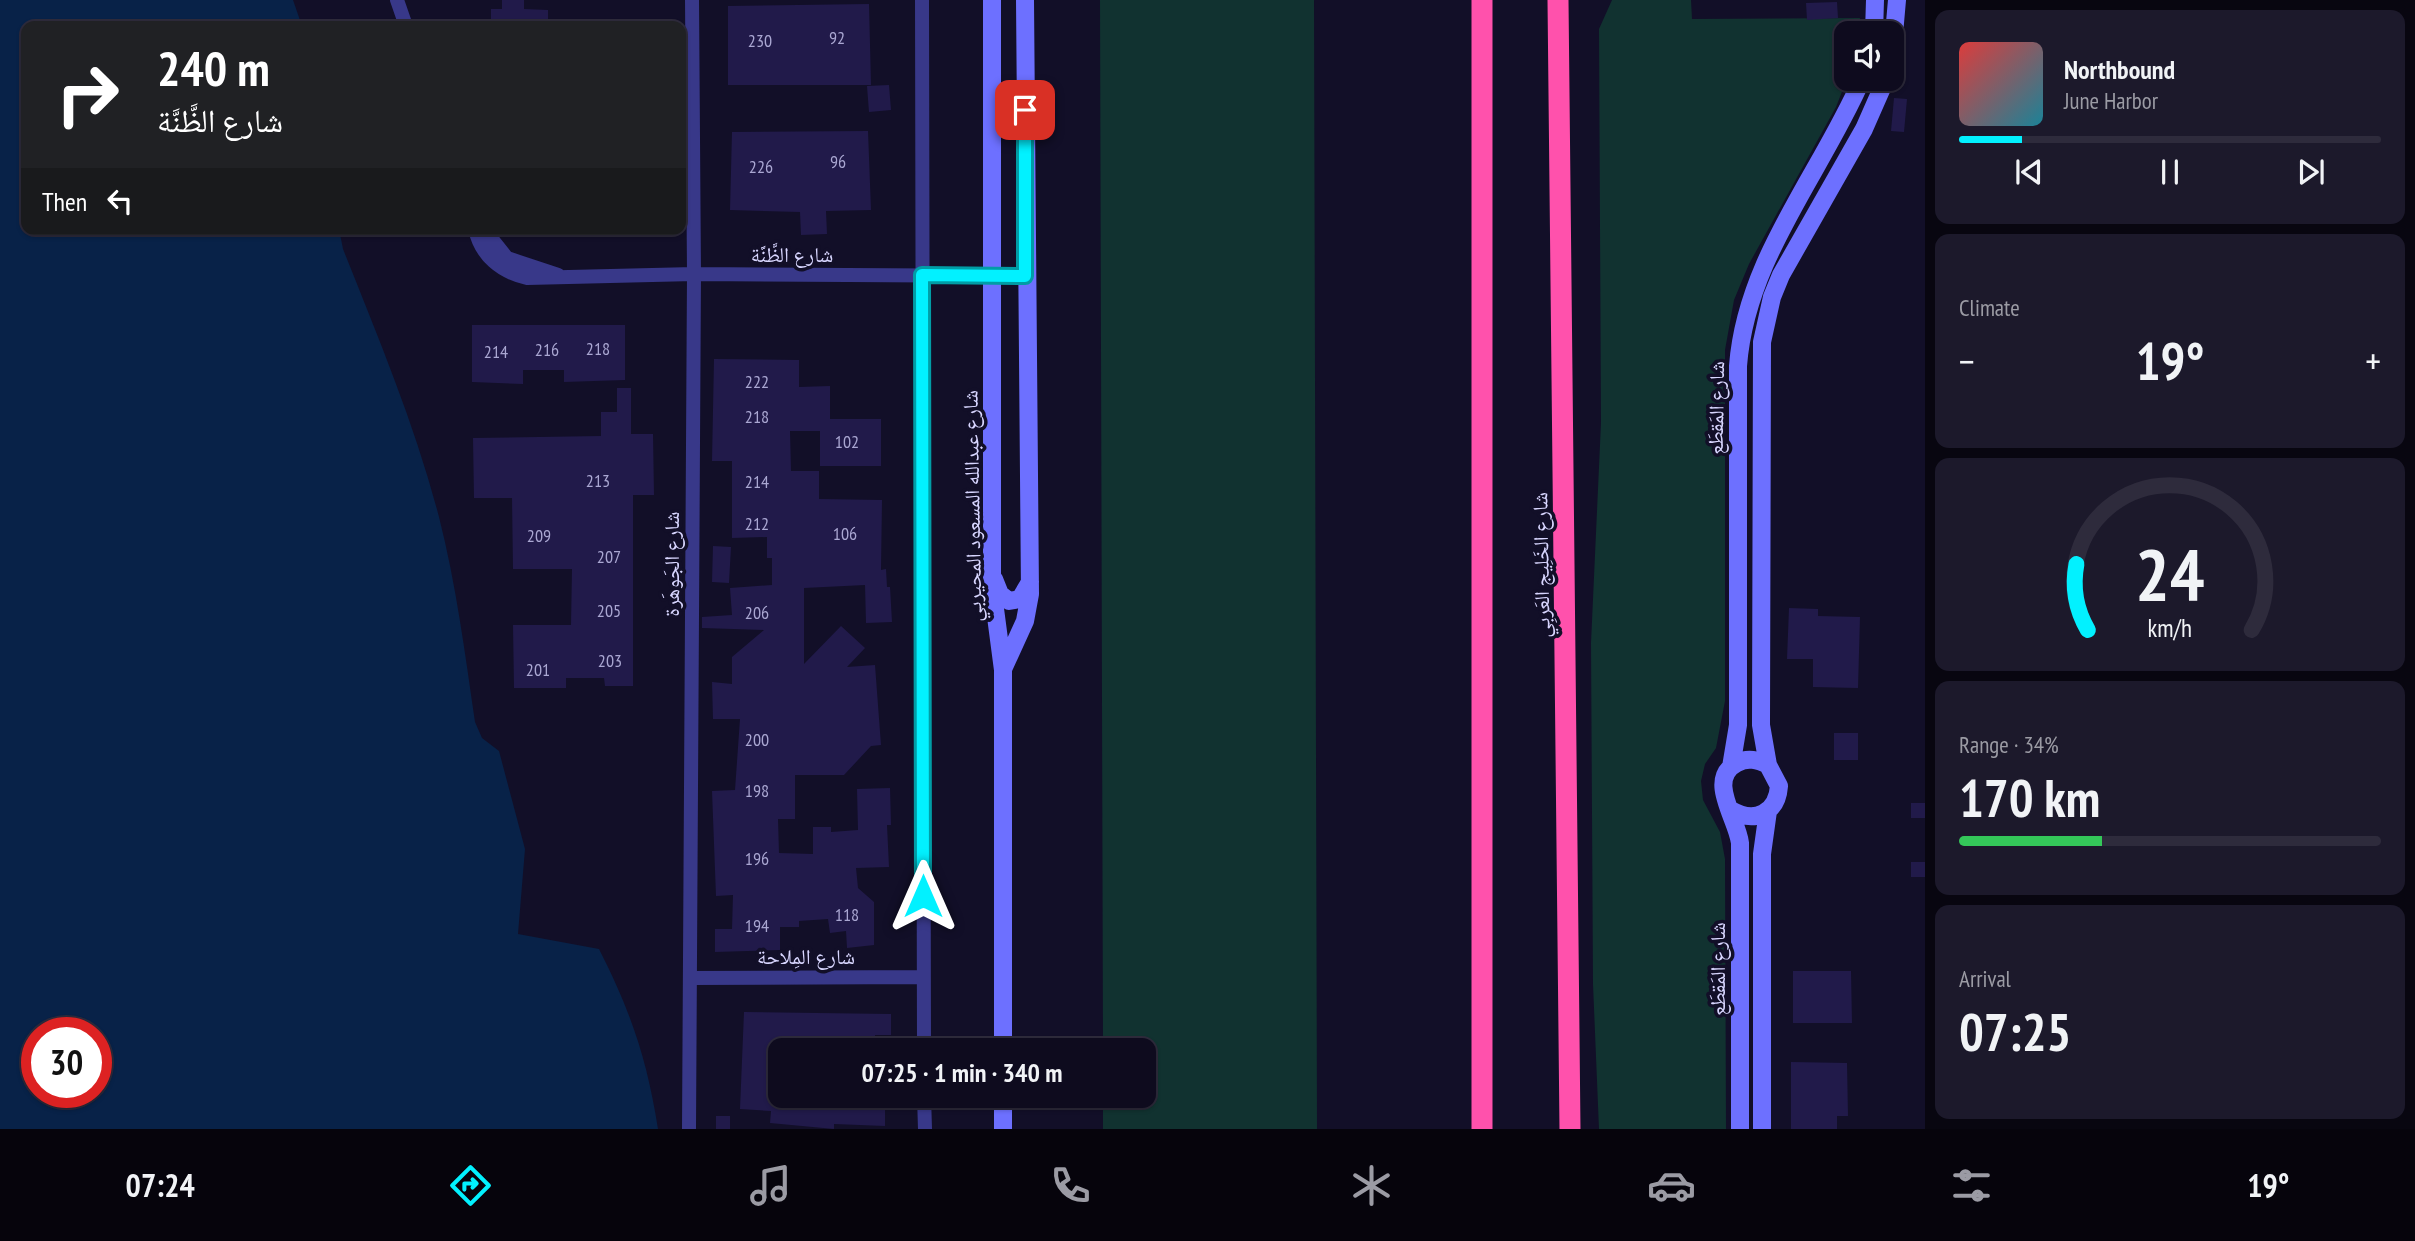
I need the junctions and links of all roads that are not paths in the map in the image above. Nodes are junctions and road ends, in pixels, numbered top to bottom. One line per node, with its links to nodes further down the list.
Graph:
1 (397, 0): 10 (street)
2 (692, 0): 17 (street, شارع الجَوهَرة)
3 (922, 0): 19 (street)
4 (992, 0): 20 (street, شارع عبدالله المسعود المحيربي)
5 (1025, 0): 21 (street)
6 (1482, 0): 38 (highway)
7 (1558, 0): 39 (highway, شارع الخَلِيج العَربِي)
8 (1875, 0): 11 (street)
9 (1897, 0): 12 (street)
10 (404, 21)
11 (1874, 21)
12 (1895, 21)
13 (1856, 91): 26 (street, شارع المَقطَع)
14 (1881, 91): 25 (street, شارع المَقطَع)
15 (477, 235): 18 (street, شارع الظَّنَّة)
16 (489, 235): 18 (street, شارع الظَّنَّة)
17 (694, 274): 18 (street, شارع الظَّنَّة); 19 (street, شارع الظَّنَّة); 30 (street, شارع الجَوهَرة)
18 (559, 275)
19 (922, 275): 20 (street, شارع الظَّنَّة); 29 (street)
20 (993, 276): 21 (street, شارع الظَّنَّة); 22 (street, شارع عبدالله المسعود المحيربي)
21 (1025, 276): 23 (street)
22 (992, 572): 23 (street); 24 (street, شارع عبدالله المسعود المحيربي)
23 (1030, 582): 24 (street)
24 (1003, 670): 32 (street)
25 (1768, 765): 26 (street); 28 (street)
26 (1731, 766): 27 (street)
27 (1731, 810): 28 (street); 40 (street, شارع المَقطَع)
28 (1768, 811): 41 (street)
29 (923, 976): 30 (street, شارع المِلاحة); 31 (street)
30 (690, 978): 35 (street, شارع الجَوهَرة)
31 (924, 1038)
32 (1003, 1038)
33 (924, 1108): 36 (street)
34 (1003, 1108): 37 (street)
35 (689, 1129)
36 (925, 1129)
37 (1003, 1129)
38 (1482, 1129)
39 (1570, 1129)
40 (1740, 1129)
41 (1762, 1129)

